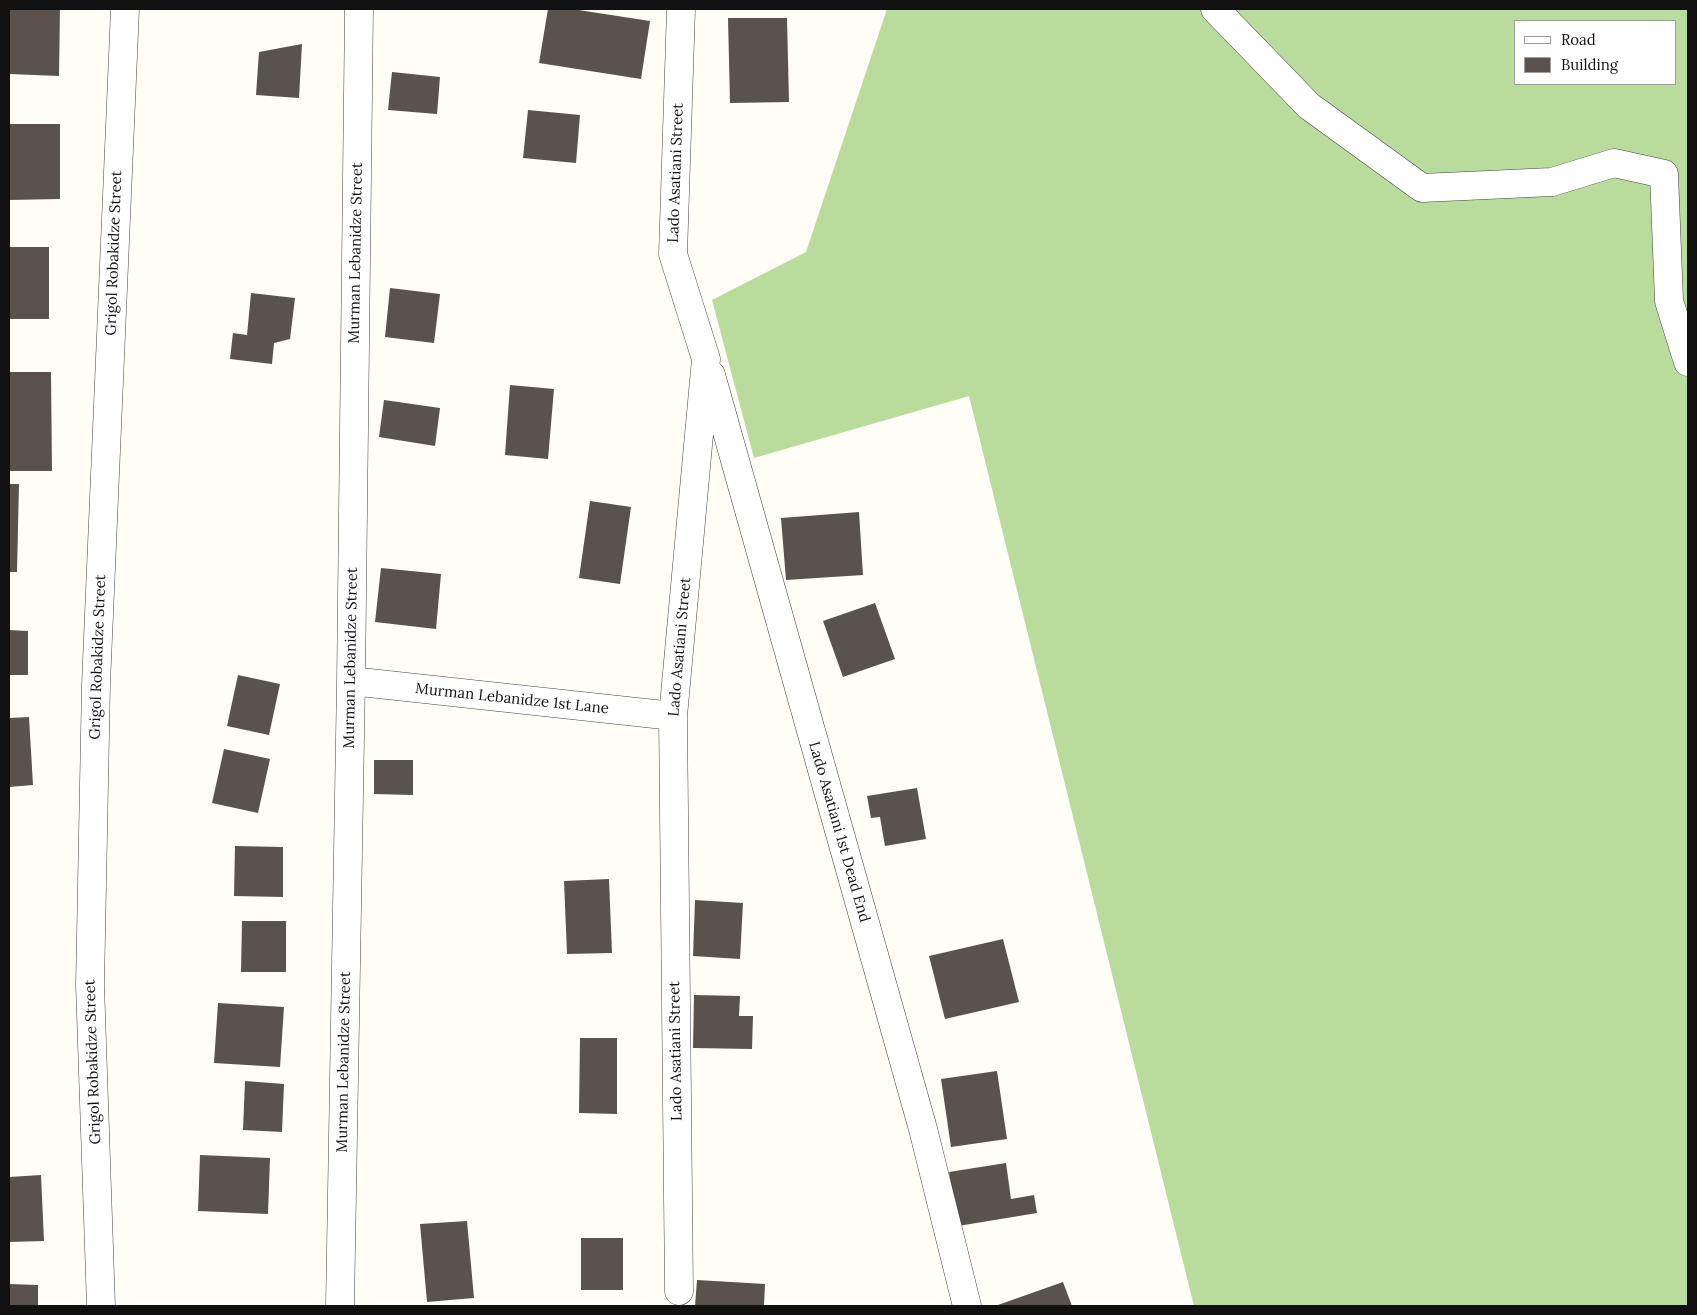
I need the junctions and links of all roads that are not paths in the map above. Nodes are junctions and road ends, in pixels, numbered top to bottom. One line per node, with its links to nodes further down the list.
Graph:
1 (125, 9): 10 (street, Grigol Robakidze Street)
2 (358, 9): 7 (street, Murman Lebanidze Street)
3 (681, 9): 5 (street, Lado Asatiani Street)
4 (1215, 9): 6 (street)
5 (706, 359): 8 (street, Lado Asatiani Street); 12 (street, Lado Asatiani 1st Dead End)
6 (1688, 362)
7 (351, 681): 8 (street, Murman Lebanidze 1st Lane); 11 (street, Murman Lebanidze Street)
8 (673, 716): 9 (street, Lado Asatiani Street)
9 (679, 1291)
10 (101, 1306)
11 (340, 1306)
12 (967, 1306)

